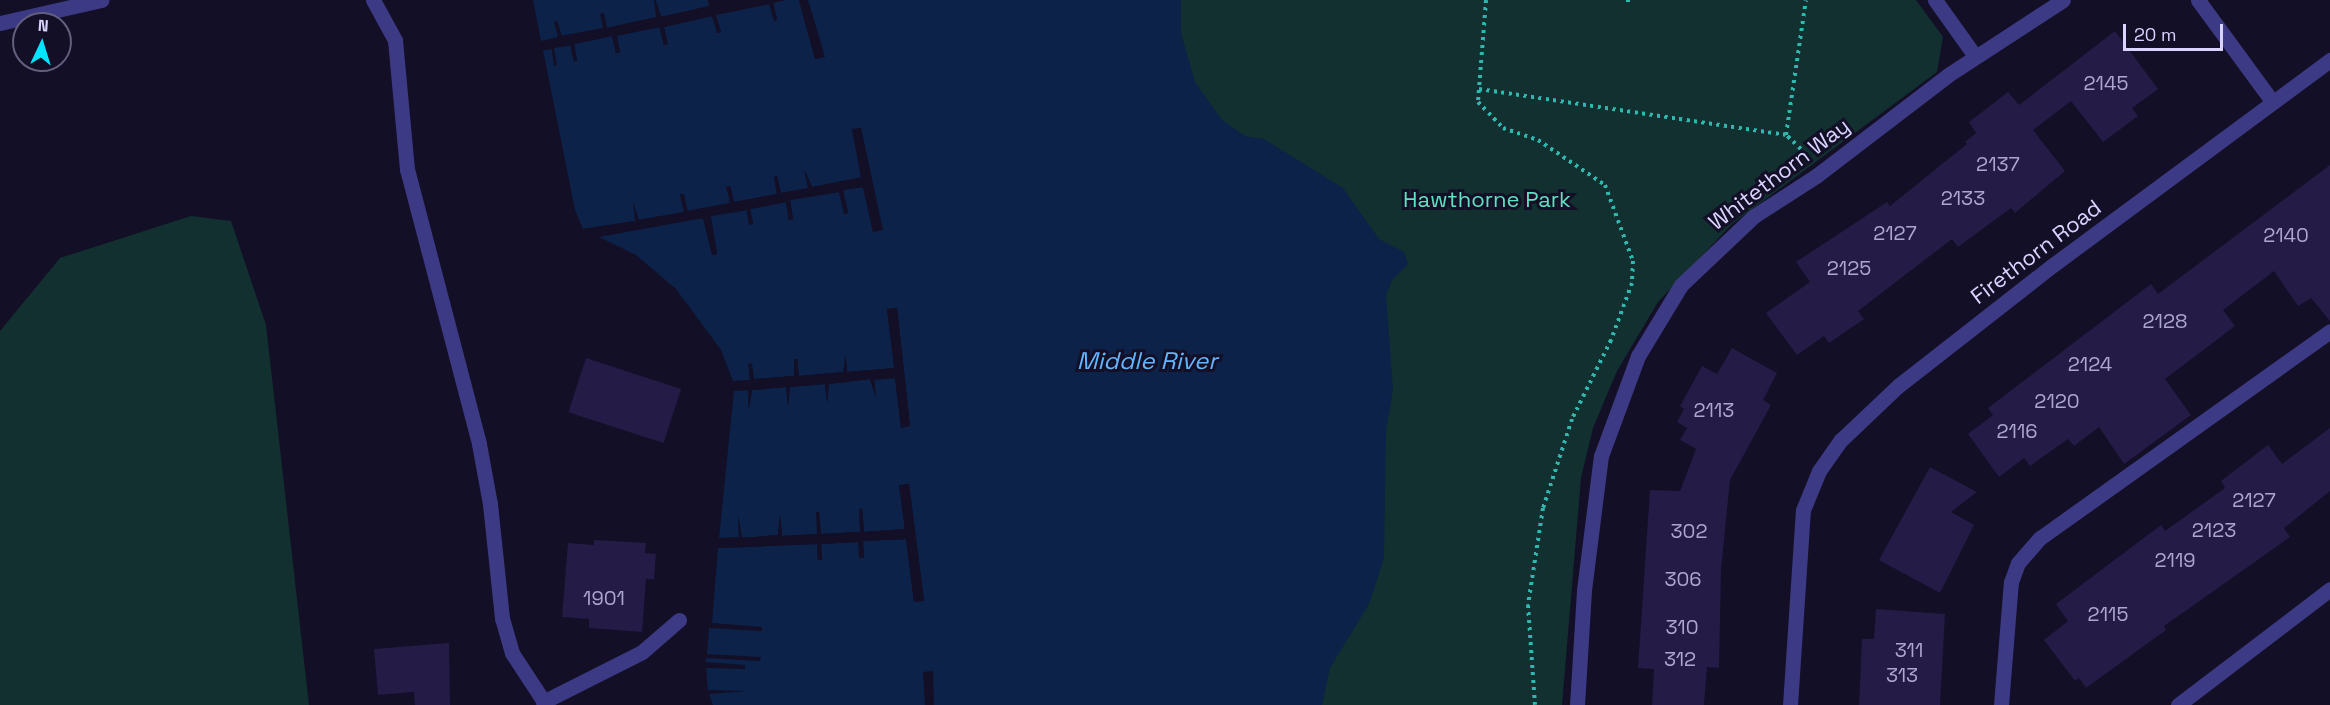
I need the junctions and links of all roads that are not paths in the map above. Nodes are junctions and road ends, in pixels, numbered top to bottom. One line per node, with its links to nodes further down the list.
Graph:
1 (101, 0): 6 (street)
2 (373, 0): 13 (street)
3 (1935, 0): 7 (street)
4 (2063, 0): 7 (street, Whitethorn Way)
5 (2198, 0): 9 (street)
6 (0, 23)
7 (1975, 56): 14 (street, Whitethorn Way)
8 (2330, 60): 9 (street, Firethorn Road)
9 (2272, 101): 15 (street, Firethorn Road)
10 (2330, 331): 16 (street)
11 (2330, 589): 17 (street)
12 (679, 621): 13 (street)
13 (544, 703)
14 (1577, 705)
15 (1790, 705)
16 (2001, 705)
17 (2178, 705)

